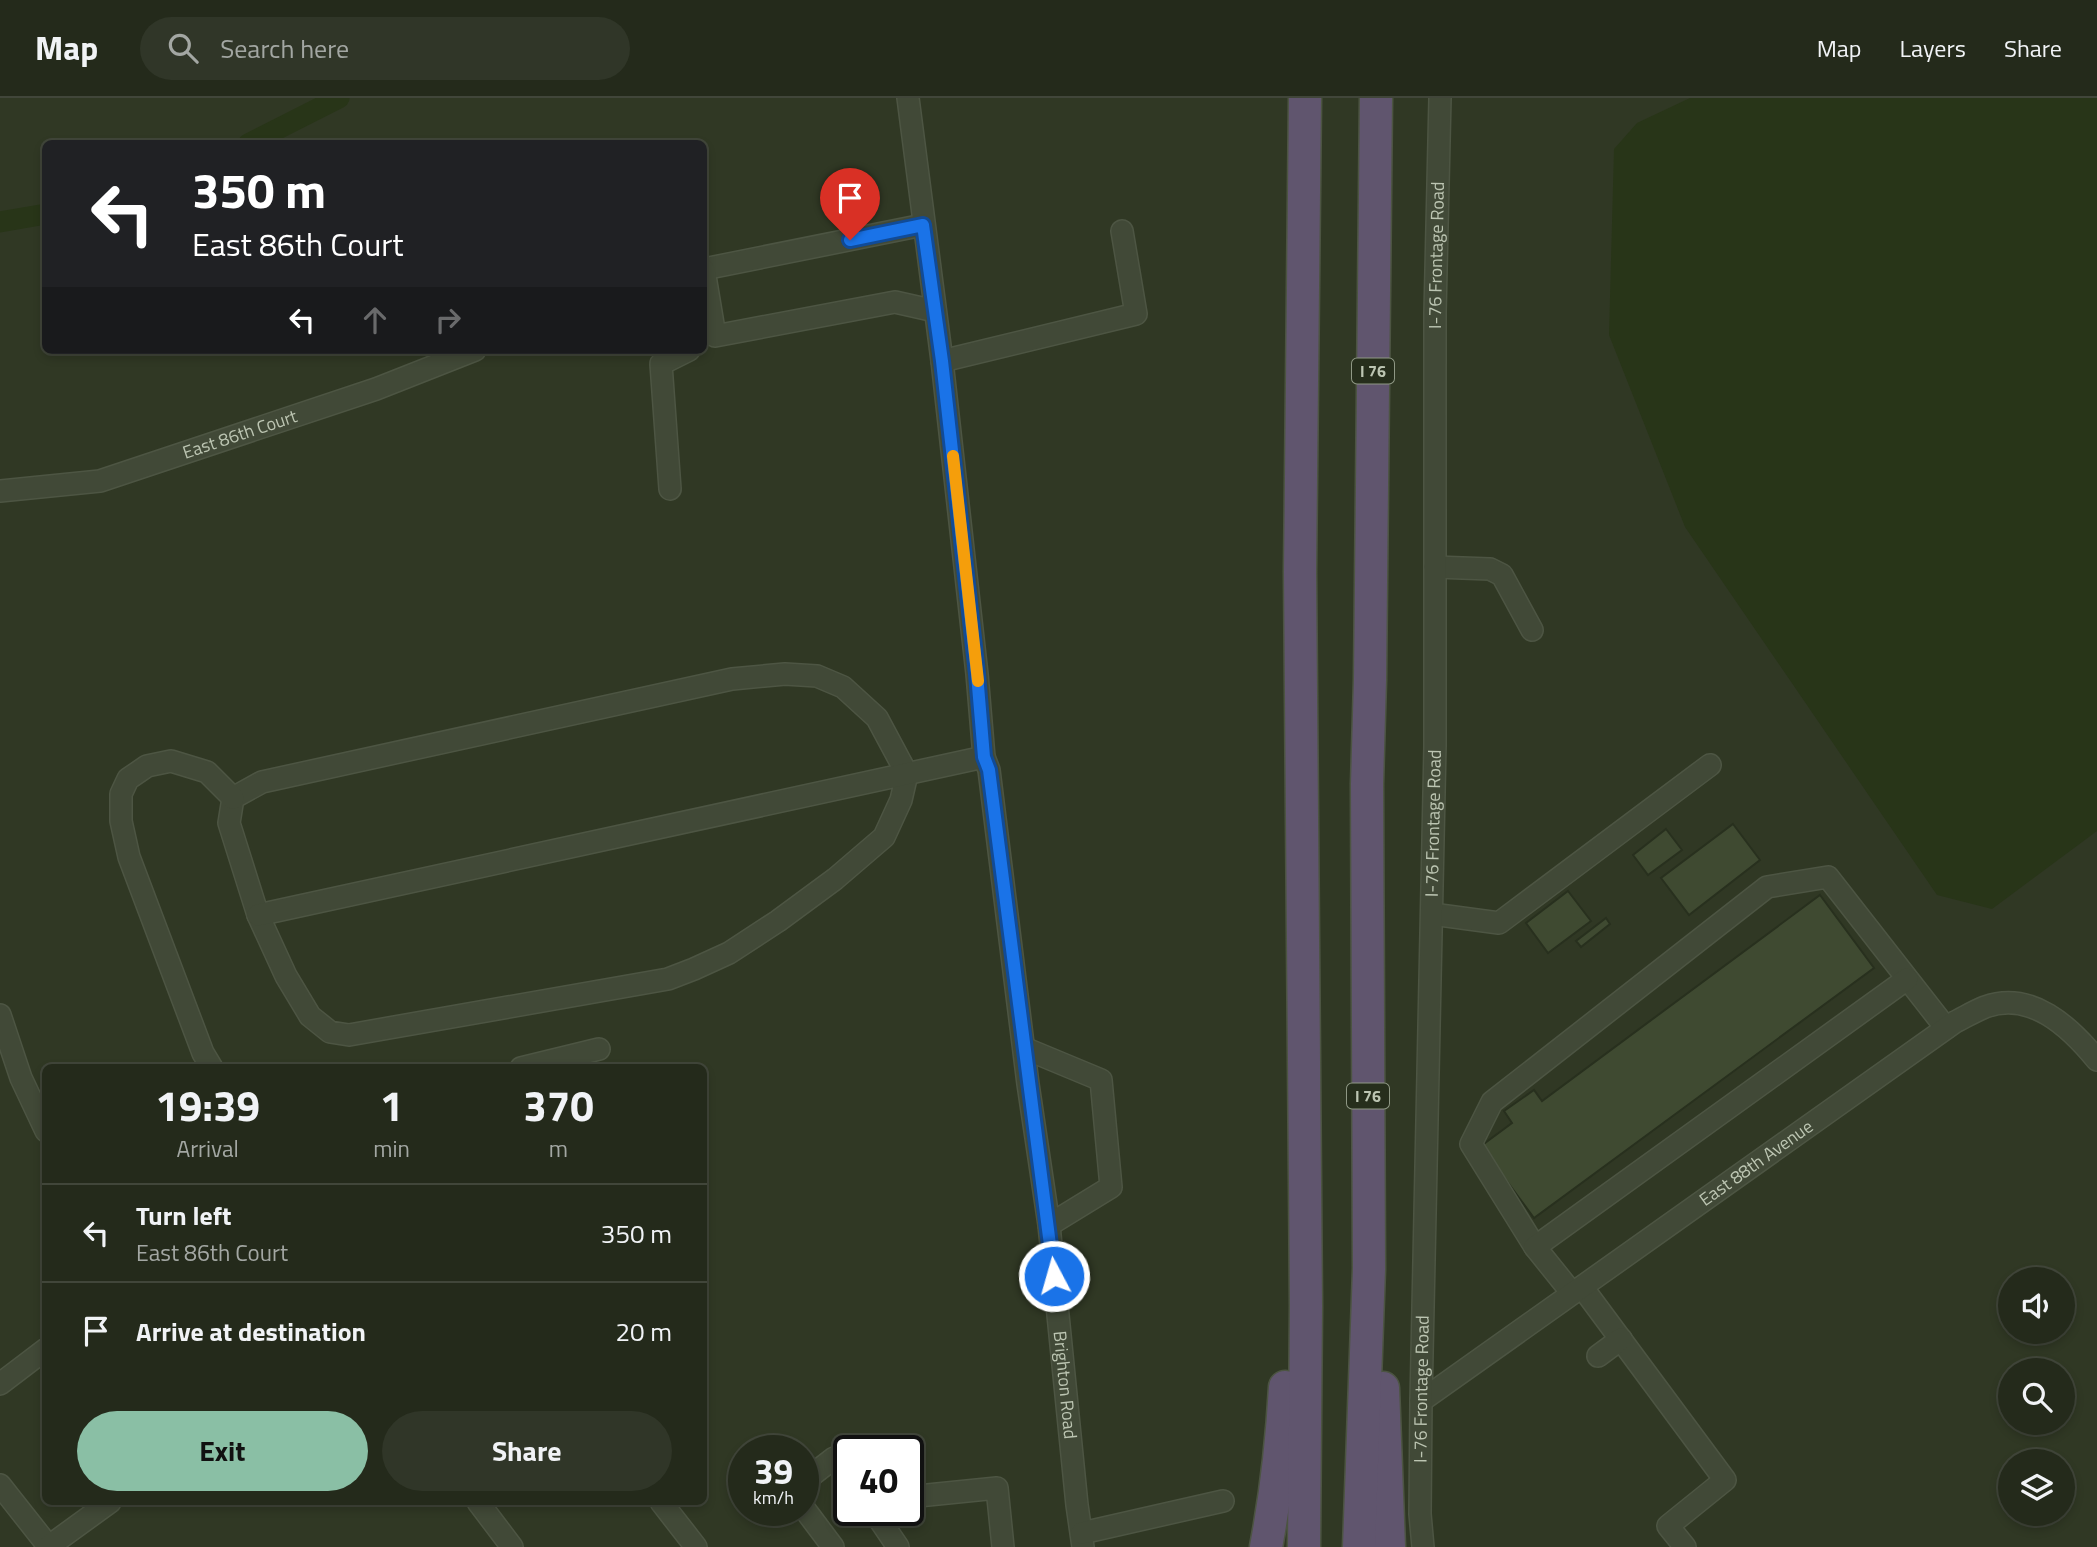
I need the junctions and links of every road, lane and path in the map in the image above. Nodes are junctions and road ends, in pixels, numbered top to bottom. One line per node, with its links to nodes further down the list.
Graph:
1 (908, 98): 5 (street, Brighton Road)
2 (1305, 98): 33 (highway)
3 (1376, 98): 36 (highway, I 76)
4 (1440, 98): 16 (street, I-76 Frontage Road)
5 (923, 225): 7 (street); 9 (street, Brighton Road)
6 (1122, 231): 13 (street)
7 (707, 269)
8 (707, 311): 10 (street)
9 (935, 311): 10 (street); 13 (street, Brighton Road)
10 (709, 339)
11 (465, 354): 15 (street, East 86th Court)
12 (681, 354): 14 (street)
13 (942, 361): 18 (street, Brighton Road)
14 (670, 489)
15 (0, 491)
16 (1435, 566): 17 (street); 22 (street, I-76 Frontage Road)
17 (1532, 630)
18 (984, 757): 20 (street); 27 (street, Brighton Road)
19 (1710, 765): 22 (street)
20 (907, 774): 21 (street); 23 (street); 23 (street)
21 (233, 798): 23 (street); 30 (street)
22 (1432, 914): 42 (street, I-76 Frontage Road)
23 (258, 915)
24 (1908, 979): 26 (street); 35 (street); 35 (street)
25 (0, 1016): 32 (street)
26 (1946, 1028): 29 (street, East 88th Avenue); 37 (street, East 88th Avenue)
27 (1024, 1048): 34 (street, Brighton Road); 34 (street)
28 (599, 1049): 31 (street)
29 (2097, 1060)
30 (210, 1064)
31 (537, 1064)
32 (42, 1123)
33 (1304, 1177): 60 (highway); 61 (highway)
34 (1049, 1225): 53 (street, Brighton Road)
35 (1535, 1247): 37 (street)
36 (1368, 1269): 62 (highway, I 76); 63 (highway)
37 (1577, 1290): 38 (street); 42 (street, East 88th Avenue)
38 (1621, 1339): 40 (street); 65 (street)
39 (42, 1352): 41 (street)
40 (1598, 1356)
41 (0, 1384)
42 (1421, 1401): 64 (street, I-76 Frontage Road)
43 (833, 1459): 44 (street)
44 (819, 1470)
45 (0, 1485): 54 (street)
46 (924, 1495): 59 (street)
47 (1223, 1501): 53 (street)
48 (106, 1505): 54 (street)
49 (480, 1505): 55 (street)
50 (664, 1505): 56 (street)
51 (817, 1526): 57 (street)
52 (884, 1526): 58 (street)
53 (1082, 1540)
54 (49, 1547)
55 (512, 1547)
56 (696, 1547)
57 (833, 1547)
58 (898, 1547)
59 (1003, 1547)
60 (1266, 1547)
61 (1304, 1547)
62 (1359, 1547)
63 (1390, 1547)
64 (1423, 1547)
65 (1685, 1547)

